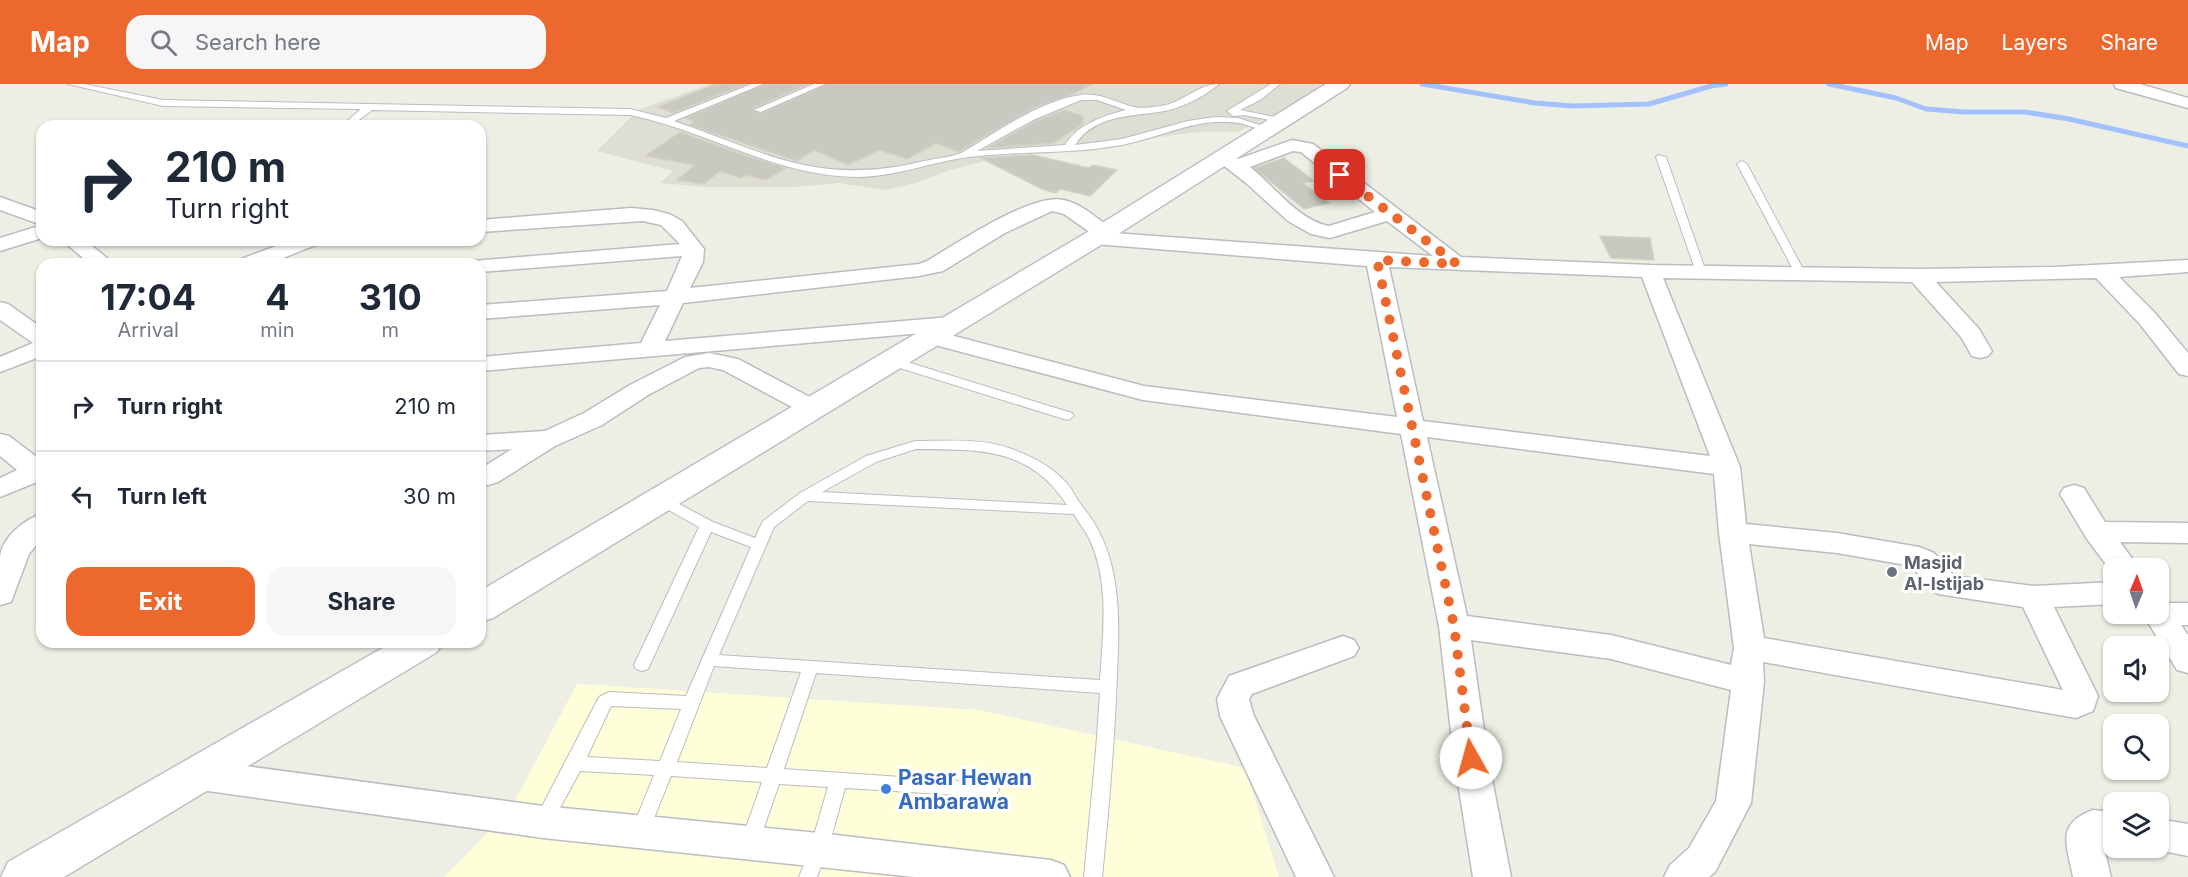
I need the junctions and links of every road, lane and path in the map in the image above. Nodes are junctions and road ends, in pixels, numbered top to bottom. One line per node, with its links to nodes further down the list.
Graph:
1 (72, 84): 9 (lane)
2 (759, 84): 15 (lane)
3 (821, 84): 11 (lane)
4 (1215, 84): 10 (lane)
5 (1276, 84): 13 (lane)
6 (1340, 84): 17 (street)
7 (2122, 84): 8 (street)
8 (2188, 103)
9 (371, 106): 14 (lane); 15 (lane)
10 (1157, 109): 12 (lane); 18 (lane)
11 (758, 110)
12 (1137, 111): 19 (lane); 20 (lane)
13 (1227, 113): 16 (lane); 17 (lane)
14 (353, 120)
15 (669, 120): 20 (lane)
16 (1211, 120): 17 (lane); 18 (lane)
17 (1275, 125): 22 (street)
18 (1184, 126): 19 (lane)
19 (1068, 149): 20 (lane)
20 (963, 155)
21 (1660, 157): 41 (lane)
22 (1229, 162): 25 (street); 25 (street); 29 (street)
23 (1742, 164): 42 (lane)
24 (0, 203): 26 (street)
25 (1390, 214): 37 (street)
26 (36, 217)
27 (486, 226): 33 (street)
28 (36, 233): 30 (street)
29 (1099, 235): 36 (street); 45 (street); 48 (street)
30 (0, 245)
31 (80, 246): 34 (street)
32 (303, 246): 35 (street)
33 (694, 249): 38 (street); 45 (street)
34 (95, 258)
35 (288, 258)
36 (1377, 260): 37 (street); 59 (street)
37 (1457, 264): 40 (street)
38 (486, 266)
39 (2188, 266): 43 (street)
40 (1650, 271): 41 (street); 63 (street)
41 (1701, 272): 42 (street)
42 (1800, 273): 44 (street)
43 (2103, 273): 44 (street); 56 (street)
44 (1919, 276): 52 (street)
45 (673, 297): 47 (street); 51 (street)
46 (0, 309): 49 (street)
47 (486, 312)
48 (943, 330): 51 (street); 53 (street); 59 (street)
49 (36, 335)
50 (36, 350): 55 (street)
51 (649, 350): 54 (street)
52 (1980, 351)
53 (891, 361): 57 (street); 58 (lane)
54 (486, 364)
55 (0, 365)
56 (2188, 369)
57 (814, 409): 60 (street); 70 (street)
58 (1068, 416)
59 (1411, 426): 63 (street); 86 (street)
60 (549, 439): 62 (street); 66 (street)
61 (0, 442): 64 (street)
62 (486, 443)
63 (1727, 467): 75 (street)
64 (36, 469)
65 (36, 472): 67 (street)
66 (488, 476)
67 (0, 488)
68 (2074, 494): 74 (street)
69 (805, 496): 71 (lane); 71 (lane); 77 (lane)
70 (661, 500): 72 (lane); 82 (street)
71 (1079, 510): 95 (lane)
72 (706, 527): 77 (lane); 92 (lane)
73 (36, 529): 79 (street)
74 (2097, 532): 76 (street); 78 (street)
75 (1733, 533): 81 (street); 89 (street)
76 (2188, 533)
77 (759, 544): 90 (lane)
78 (2116, 558)
79 (0, 594)
80 (2103, 594): 81 (street)
81 (2034, 597): 89 (street)
82 (486, 604)
83 (2169, 614): 84 (street)
84 (2188, 614)
85 (2165, 624): 91 (street)
86 (1454, 626): 94 (street); 114 (street)
87 (413, 648): 99 (street)
88 (1343, 648): 113 (street)
89 (1750, 648): 94 (street)
90 (709, 660): 93 (lane); 96 (lane)
91 (2188, 660)
92 (642, 665)
93 (811, 666): 95 (lane); 100 (lane)
94 (1748, 682): 115 (street)
95 (1109, 687): 112 (lane)
96 (690, 703): 97 (lane); 98 (lane)
97 (575, 763): 98 (lane); 103 (lane)
98 (665, 768): 100 (lane); 105 (lane)
99 (201, 775): 103 (street); 110 (street)
100 (774, 775): 101 (lane); 108 (lane)
101 (839, 780): 102 (lane); 109 (lane)
102 (990, 789)
103 (543, 822): 105 (street)
104 (2103, 827): 116 (street)
105 (640, 832): 108 (street)
106 (2169, 837): 107 (street)
107 (2188, 840)
108 (750, 842): 109 (street)
109 (814, 863): 111 (street)
110 (24, 877)
111 (1051, 877)
112 (1093, 877)
113 (1315, 877)
114 (1492, 877)
115 (1683, 877)
116 (2092, 877)

